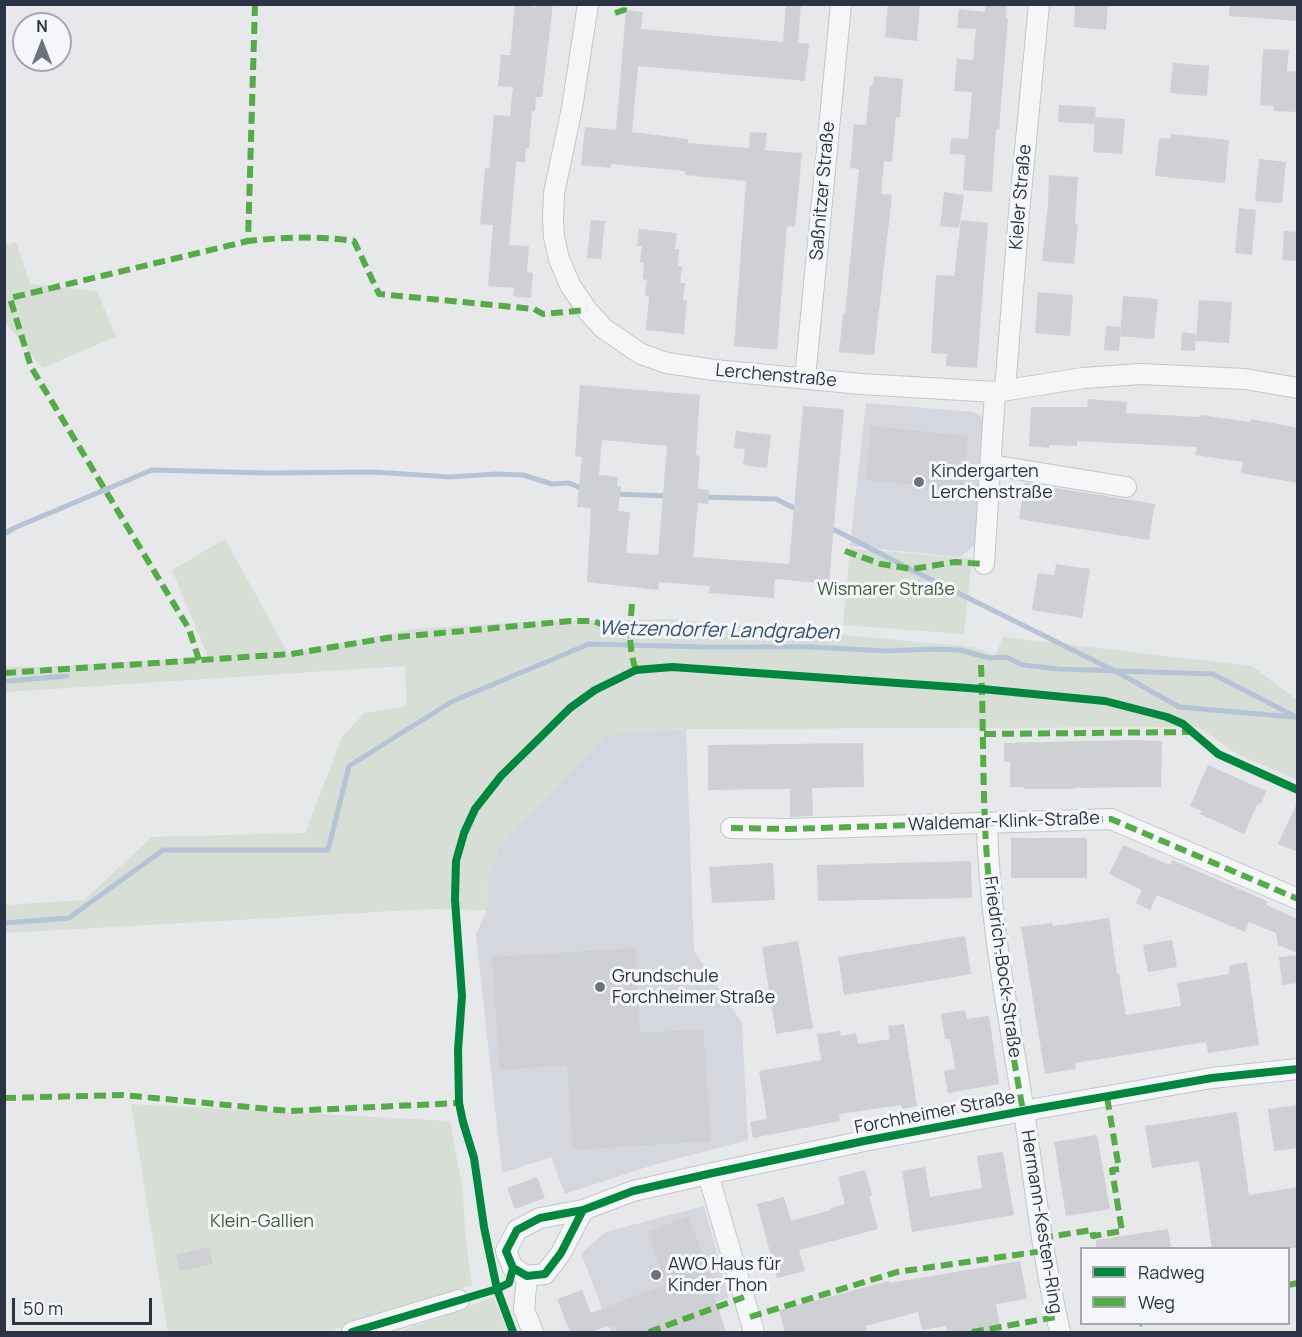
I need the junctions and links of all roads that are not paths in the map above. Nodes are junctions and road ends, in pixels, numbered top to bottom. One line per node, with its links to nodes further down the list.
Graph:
1 (588, 4): 4 (street, Lerchenstraße)
2 (841, 4): 4 (street, Saßnitzer Straße)
3 (1039, 4): 6 (street, Kieler Straße)
4 (805, 378): 6 (street, Lerchenstraße)
5 (1298, 388): 6 (street, Lerchenstraße)
6 (1000, 391): 7 (street)
7 (991, 465): 8 (street); 9 (street)
8 (1126, 487)
9 (984, 564)
10 (987, 823): 11 (street, Waldemar-Klink-Straße); 12 (street, Waldemar-Klink-Straße); 14 (street, Friedrich-Bock-Straße)
11 (731, 828)
12 (1298, 898)
13 (1298, 1069): 14 (street, Forchheimer Straße)
14 (1023, 1111): 15 (street, Forchheimer Straße); 22 (street, Hermann-Kesten-Ring)
15 (708, 1174): 16 (street, Forchheimer Straße); 21 (street)
16 (583, 1210): 17 (street); 17 (street, Forchheimer Straße)
17 (527, 1276): 20 (street)
18 (459, 1300): 19 (street)
19 (352, 1332)
20 (533, 1332)
21 (754, 1332)
22 (1060, 1332)

